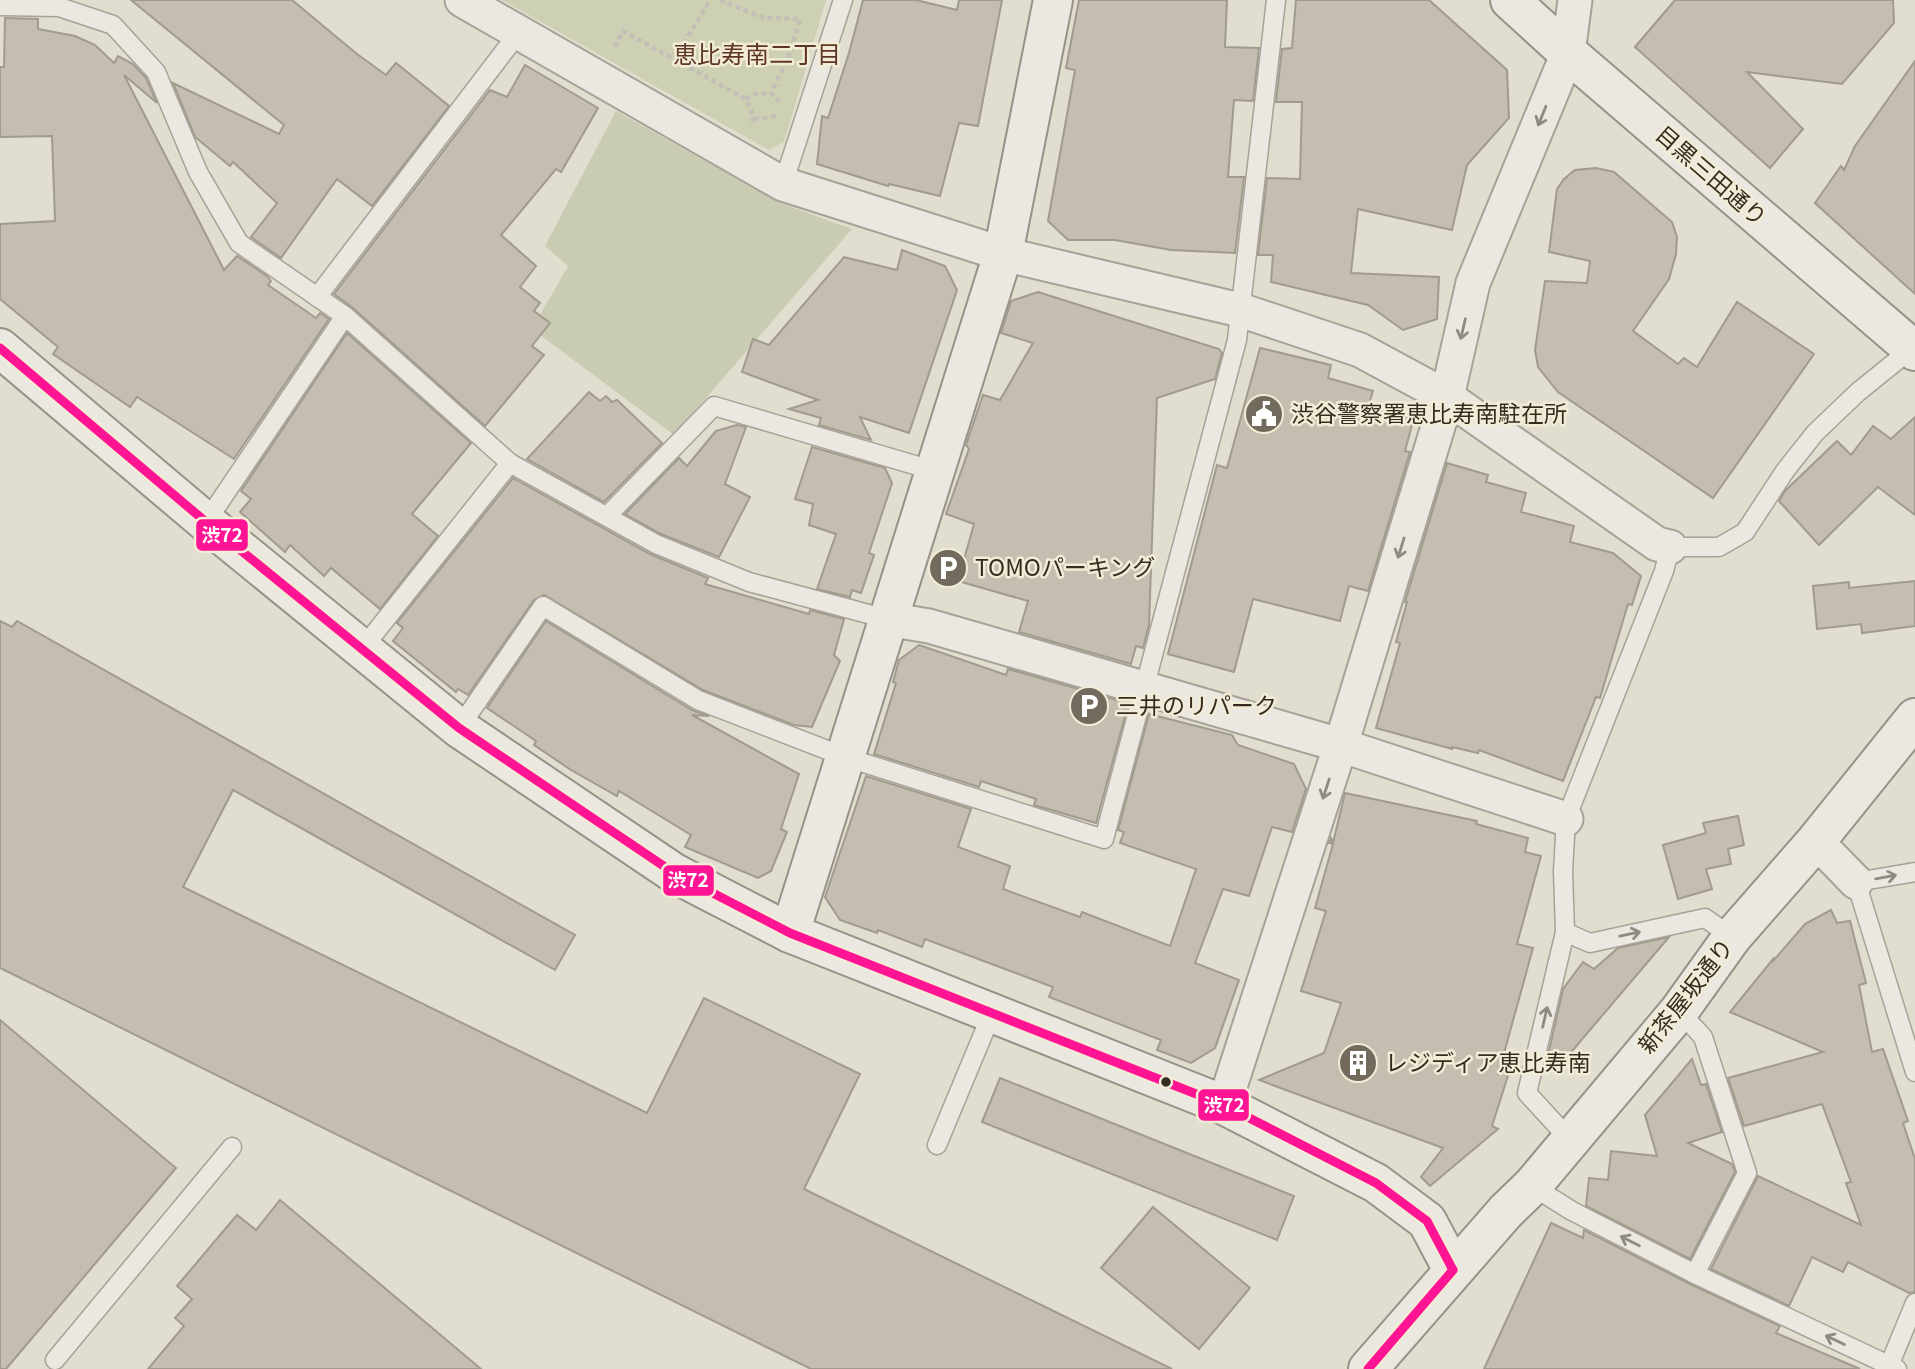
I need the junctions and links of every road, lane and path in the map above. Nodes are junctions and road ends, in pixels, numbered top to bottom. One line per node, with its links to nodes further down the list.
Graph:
1 (462, 0): 11 (street)
2 (710, 0): 13 (path)
3 (720, 0): 15 (path)
4 (843, 0): 18 (lane)
5 (1054, 0): 19 (street)
6 (1276, 0): 21 (lane)
7 (1510, 0): 12 (street, 目黒三田通り)
8 (1575, 0): 12 (street)
9 (0, 6): 20 (lane)
10 (623, 31): 13 (path)
11 (519, 32): 18 (street); 20 (lane)
12 (1567, 53): 24 (street, 目黒三田通り); 25 (street, one-way to 25)
13 (675, 58): 14 (path)
14 (718, 83)
15 (771, 93): 16 (path); 17 (path)
16 (746, 99)
17 (754, 118)
18 (783, 184): 19 (street)
19 (1003, 254): 21 (street); 27 (street)
20 (317, 297): 22 (lane)
21 (1240, 310): 25 (street); 33 (lane)
22 (345, 316): 26 (lane); 29 (lane)
23 (0, 348): 29 (street)
24 (1914, 349): 30 (lane)
25 (1447, 397): 30 (street); 36 (street, one-way to 36)
26 (510, 463): 28 (lane); 32 (lane)
27 (934, 471): 28 (lane); 31 (street)
28 (607, 516): 31 (lane)
29 (206, 522): 32 (street)
30 (1670, 547): 38 (lane)
31 (887, 619): 33 (street); 37 (street)
32 (362, 649): 35 (street)
33 (1145, 690): 36 (street); 37 (lane)
34 (1915, 718): 39 (street, 新茶屋坂通り)
35 (459, 727): 37 (lane); 43 (street)
36 (1340, 745): 38 (street); 48 (street, one-way to 48)
37 (845, 757): 43 (street)
38 (1566, 819): 42 (lane)
39 (1816, 841): 41 (street); 44 (street, 新茶屋坂通り)
40 (1915, 872): 41 (lane, one-way to 40)
41 (1856, 882): 47 (lane)
42 (1565, 932): 44 (lane, one-way to 44); 49 (lane, one-way to 42)
43 (790, 933): 46 (street)
44 (1732, 937): 45 (street, 新茶屋坂通り)
45 (1679, 1011): 49 (street, 新茶屋坂通り); 54 (lane)
46 (992, 1013): 48 (street); 50 (lane)
47 (1915, 1072)
48 (1224, 1105): 53 (street)
49 (1570, 1140): 52 (street, 新茶屋坂通り)
50 (937, 1145)
51 (232, 1147): 56 (lane)
52 (1532, 1186): 53 (street, 新茶屋坂通り); 54 (lane, one-way to 52)
53 (1453, 1270): 58 (street, 新茶屋坂通り)
54 (1696, 1274): 57 (lane, one-way to 54)
55 (1915, 1303): 57 (lane)
56 (56, 1366)
57 (1893, 1367)
58 (1368, 1369)

